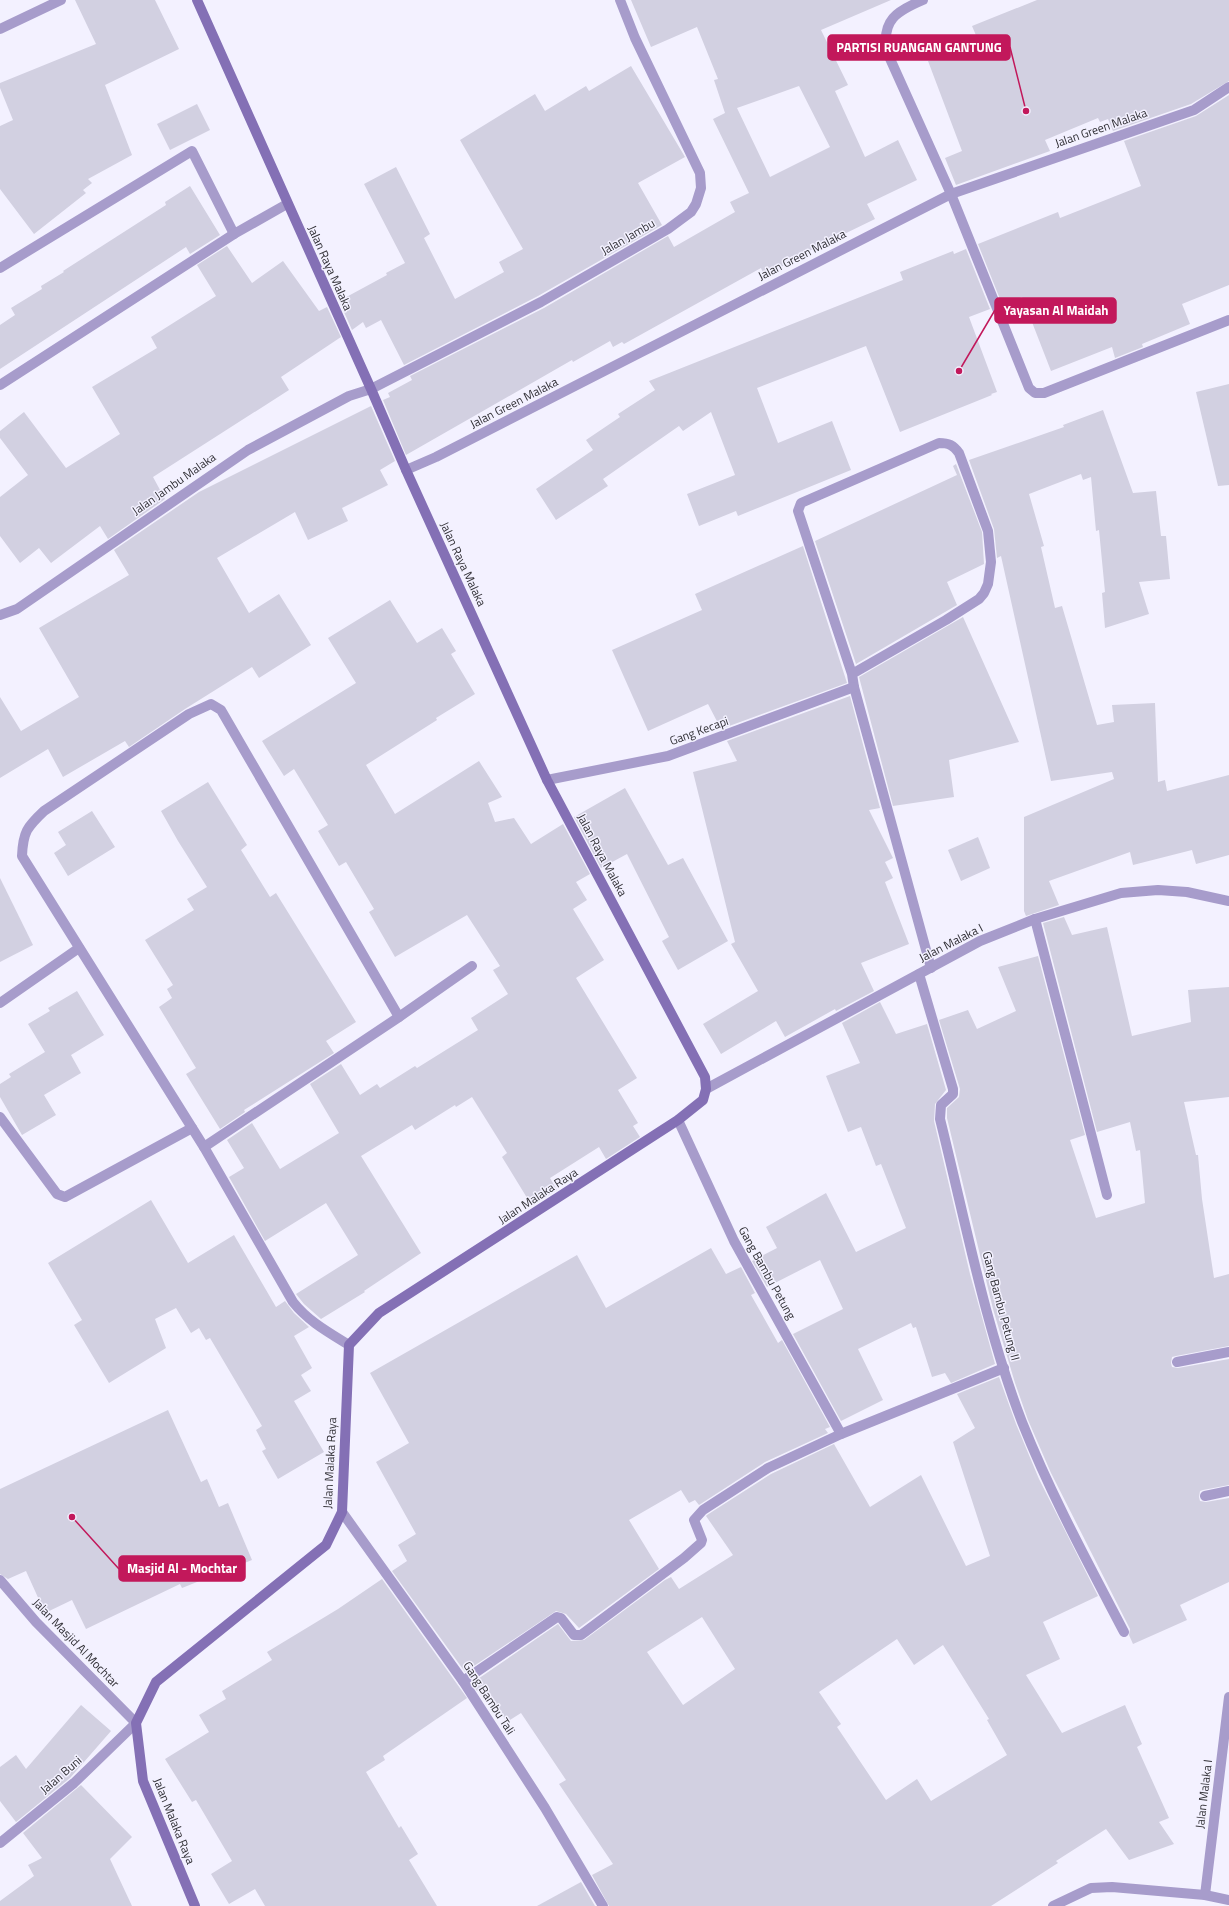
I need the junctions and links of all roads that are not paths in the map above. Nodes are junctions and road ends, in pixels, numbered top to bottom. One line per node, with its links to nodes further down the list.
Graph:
1 (61, 0): 5 (street)
2 (197, 0): 8 (street, Jalan Raya Malaka)
3 (620, 0): 13 (street, Jalan Jambu)
4 (923, 0): 7 (street)
5 (0, 28)
6 (1229, 87): 7 (street, Jalan Green Malaka)
7 (951, 194): 11 (street); 14 (street, Jalan Green Malaka)
8 (287, 204): 9 (street); 13 (street, Jalan Raya Malaka)
9 (234, 234): 10 (street); 12 (street)
10 (0, 268)
11 (1229, 320)
12 (0, 385)
13 (371, 389): 14 (street, Jalan Raya Malaka); 15 (street, Jalan Jambu Malaka)
14 (406, 470): 18 (street, Jalan Raya Malaka)
15 (0, 615)
16 (852, 674): 16 (street); 17 (street)
17 (854, 687): 18 (street, Gang Kecapi); 23 (street)
18 (547, 780): 27 (street, Jalan Raya Malaka)
19 (1229, 901): 20 (street, Jalan Malaka I)
20 (1035, 919): 23 (street, Jalan Malaka I); 32 (street)
21 (79, 948): 25 (street); 26 (street); 30 (street)
22 (472, 966): 26 (street)
23 (931, 968): 24 (street, Jalan Malaka I)
24 (919, 974): 27 (street, Jalan Malaka I); 36 (street, Gang Bambu Petung II)
25 (0, 1003)
26 (399, 1017): 31 (street)
27 (706, 1089): 29 (street)
28 (0, 1117): 30 (street)
29 (678, 1120): 33 (street, Jalan Malaka Raya); 37 (street, Gang Bambu Petung)
30 (192, 1128): 31 (street)
31 (204, 1147): 33 (street)
32 (1107, 1195)
33 (349, 1344): 40 (street, Jalan Malaka Raya)
34 (1229, 1352): 35 (street)
35 (1177, 1362)
36 (1004, 1368): 37 (street); 42 (street, Gang Bambu Petung II)
37 (841, 1434): 43 (street)
38 (1229, 1491): 39 (street)
39 (1205, 1496)
40 (342, 1512): 43 (street, Gang Bambu Tali); 45 (street, Jalan Malaka Raya)
41 (0, 1580): 45 (street, Jalan Masjid Al Mochtar)
42 (1124, 1632)
43 (463, 1681): 50 (street, Gang Bambu Tali)
44 (1229, 1696): 47 (street, Jalan Malaka I)
45 (136, 1723): 46 (street, Jalan Buni); 49 (street, Jalan Malaka Raya)
46 (0, 1843)
47 (1205, 1896): 48 (street); 51 (street)
48 (1229, 1900)
49 (196, 1906)
50 (603, 1906)
51 (1053, 1906)

